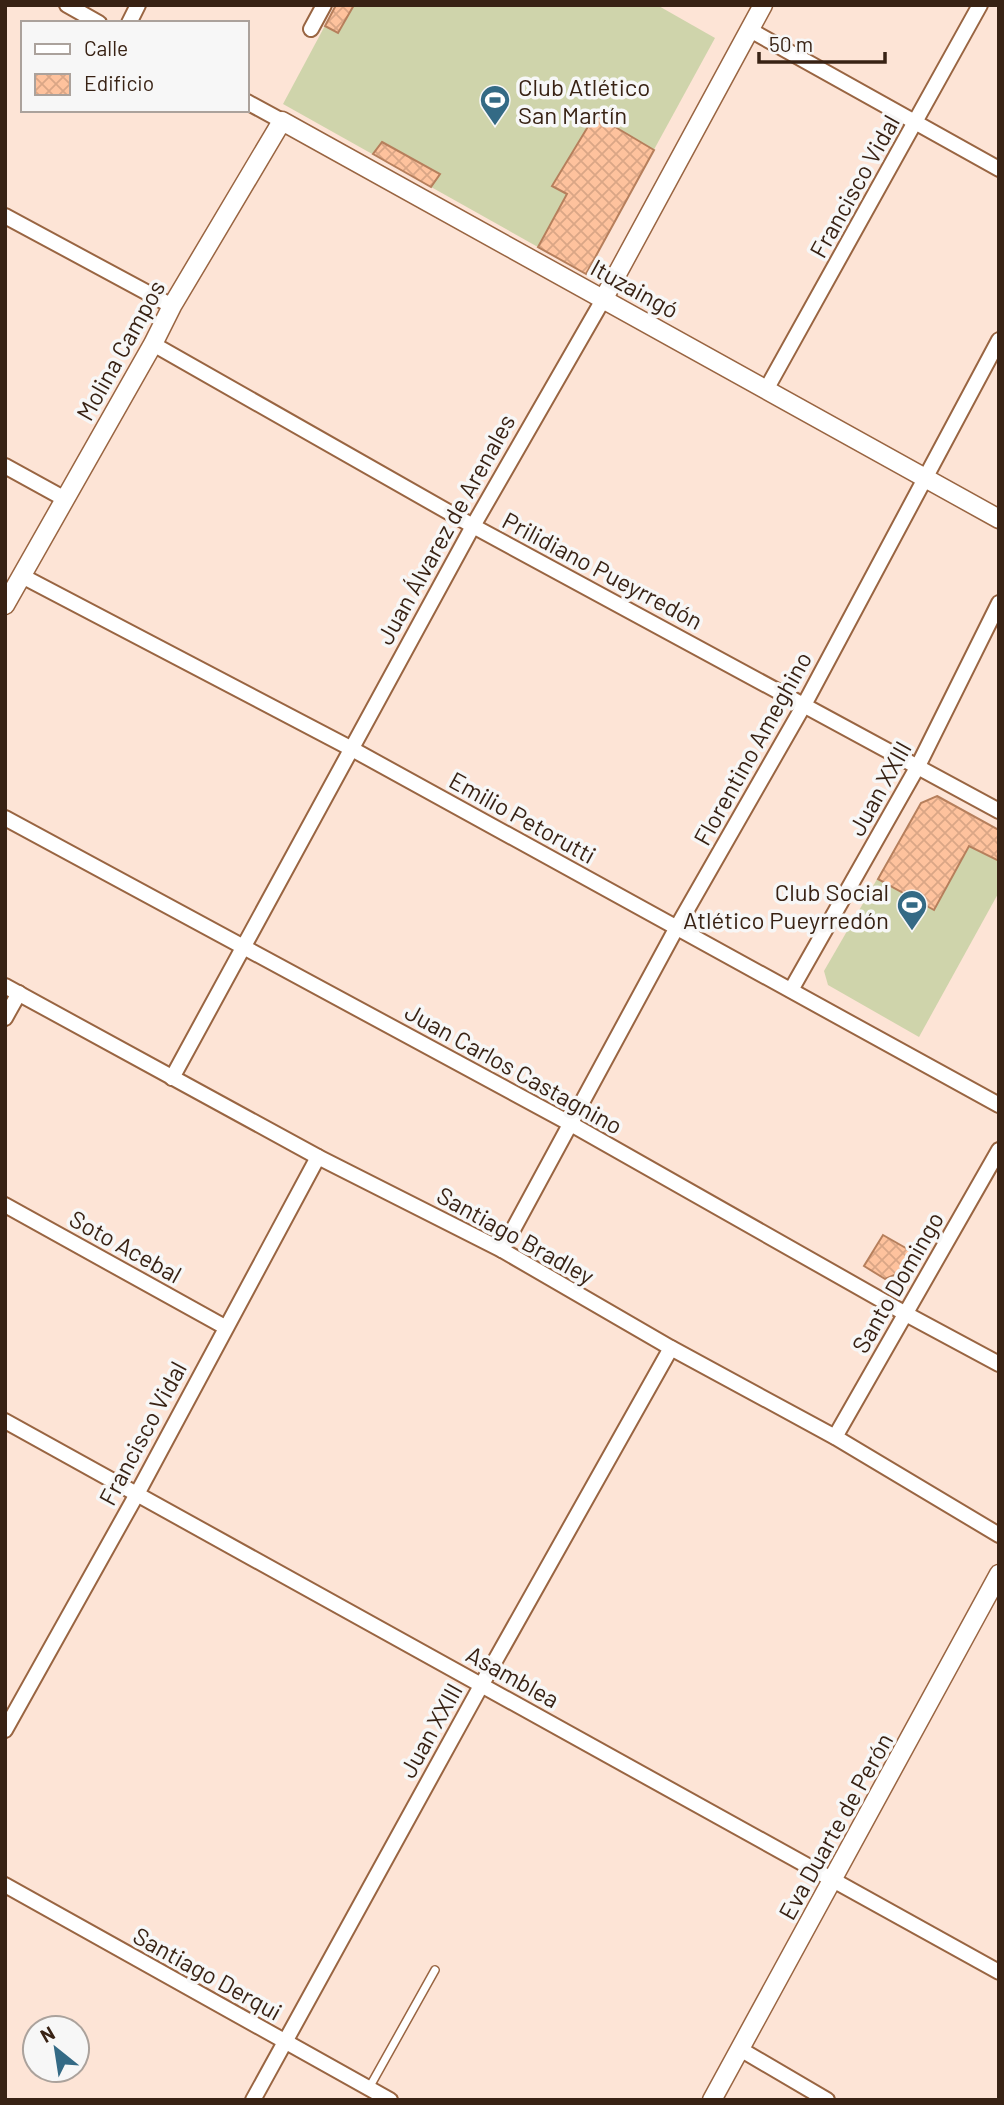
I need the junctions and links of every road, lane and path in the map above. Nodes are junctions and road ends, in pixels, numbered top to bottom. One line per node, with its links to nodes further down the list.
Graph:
1 (67, 5): 6 (street)
2 (138, 5): 7 (street)
3 (324, 5): 8 (street)
4 (763, 5): 9 (street, Juan Álvarez de Arenales)
5 (980, 5): 12 (street, Francisco Vidal)
6 (95, 21)
7 (130, 21)
8 (311, 29)
9 (750, 30): 12 (street); 15 (street, Juan Álvarez de Arenales)
10 (248, 103): 11 (street, Ituzaingó)
11 (282, 121): 15 (street, Ituzaingó); 16 (street, Molina Campos)
12 (916, 122): 13 (street); 19 (street, Francisco Vidal)
13 (999, 169)
14 (5, 216): 16 (street)
15 (604, 298): 19 (street, Ituzaingó); 24 (street, Juan Álvarez de Arenales)
16 (172, 306): 18 (street, Molina Campos)
17 (999, 340): 21 (street, Florentino Ameghino)
18 (153, 344): 22 (street, Molina Campos); 24 (street, Prilidiano Pueyrredón)
19 (767, 388): 21 (street, Ituzaingó)
20 (5, 466): 22 (street)
21 (925, 476): 23 (street, Ituzaingó); 28 (street, Florentino Ameghino)
22 (65, 499): 25 (street, Molina Campos)
23 (999, 519)
24 (473, 526): 28 (street, Prilidiano Pueyrredón); 29 (street, Juan Álvarez de Arenales)
25 (22, 576): 27 (street, Molina Campos); 29 (street, Emilio Petorutti)
26 (999, 603): 30 (street, Juan XXIII)
27 (5, 605)
28 (804, 705): 30 (street, Prilidiano Pueyrredón); 33 (street, Florentino Ameghino)
29 (352, 749): 33 (street, Emilio Petorutti); 34 (street, Juan Álvarez de Arenales)
30 (918, 766): 31 (street, Prilidiano Pueyrredón); 36 (street, Juan XXIII)
31 (999, 811)
32 (5, 818): 34 (street, Juan Carlos Castagnino)
33 (677, 927): 36 (street, Emilio Petorutti); 41 (street, Florentino Ameghino)
34 (242, 946): 39 (street, Juan Álvarez de Arenales); 41 (street, Juan Carlos Castagnino)
35 (5, 986): 37 (street, Santiago Bradley)
36 (791, 990): 40 (street, Emilio Petorutti)
37 (19, 993): 38 (street); 39 (street, Santiago Bradley)
38 (5, 1018)
39 (172, 1078): 43 (street, Santiago Bradley)
40 (999, 1105)
41 (571, 1124): 45 (street, Florentino Ameghino); 46 (street, Juan Carlos Castagnino)
42 (999, 1150): 46 (street, Santo Domingo)
43 (318, 1157): 45 (street, Santiago Bradley); 47 (street, Francisco Vidal)
44 (5, 1205): 47 (street, Soto Acebal)
45 (502, 1251): 48 (street, Santiago Bradley)
46 (906, 1314): 49 (street, Juan Carlos Castagnino); 51 (street, Santo Domingo)
47 (225, 1327): 52 (street, Francisco Vidal)
48 (671, 1348): 51 (street, Santiago Bradley); 55 (street, Juan XXIII)
49 (999, 1364)
50 (5, 1421): 52 (street, Asamblea)
51 (835, 1437): 53 (street, Santiago Bradley)
52 (136, 1494): 55 (street, Asamblea); 56 (street, Francisco Vidal)
53 (999, 1535)
54 (999, 1574): 58 (street, Eva Duarte de Perón)
55 (482, 1684): 58 (street, Asamblea); 62 (street, Juan XXIII)
56 (9, 1715): 57 (street, Francisco Vidal)
57 (5, 1730)
58 (833, 1880): 61 (street, Asamblea); 63 (street, Eva Duarte de Perón)
59 (5, 1885): 62 (street, Santiago Derqui)
60 (435, 1970): 64 (lane)
61 (999, 1972)
62 (283, 2042): 64 (street, Santiago Derqui); 65 (street, Juan XXIII)
63 (740, 2049): 67 (street, Eva Duarte de Perón); 68 (street)
64 (369, 2088): 66 (street, Santiago Derqui)
65 (253, 2100)
66 (390, 2100)
67 (712, 2100)
68 (828, 2100)

